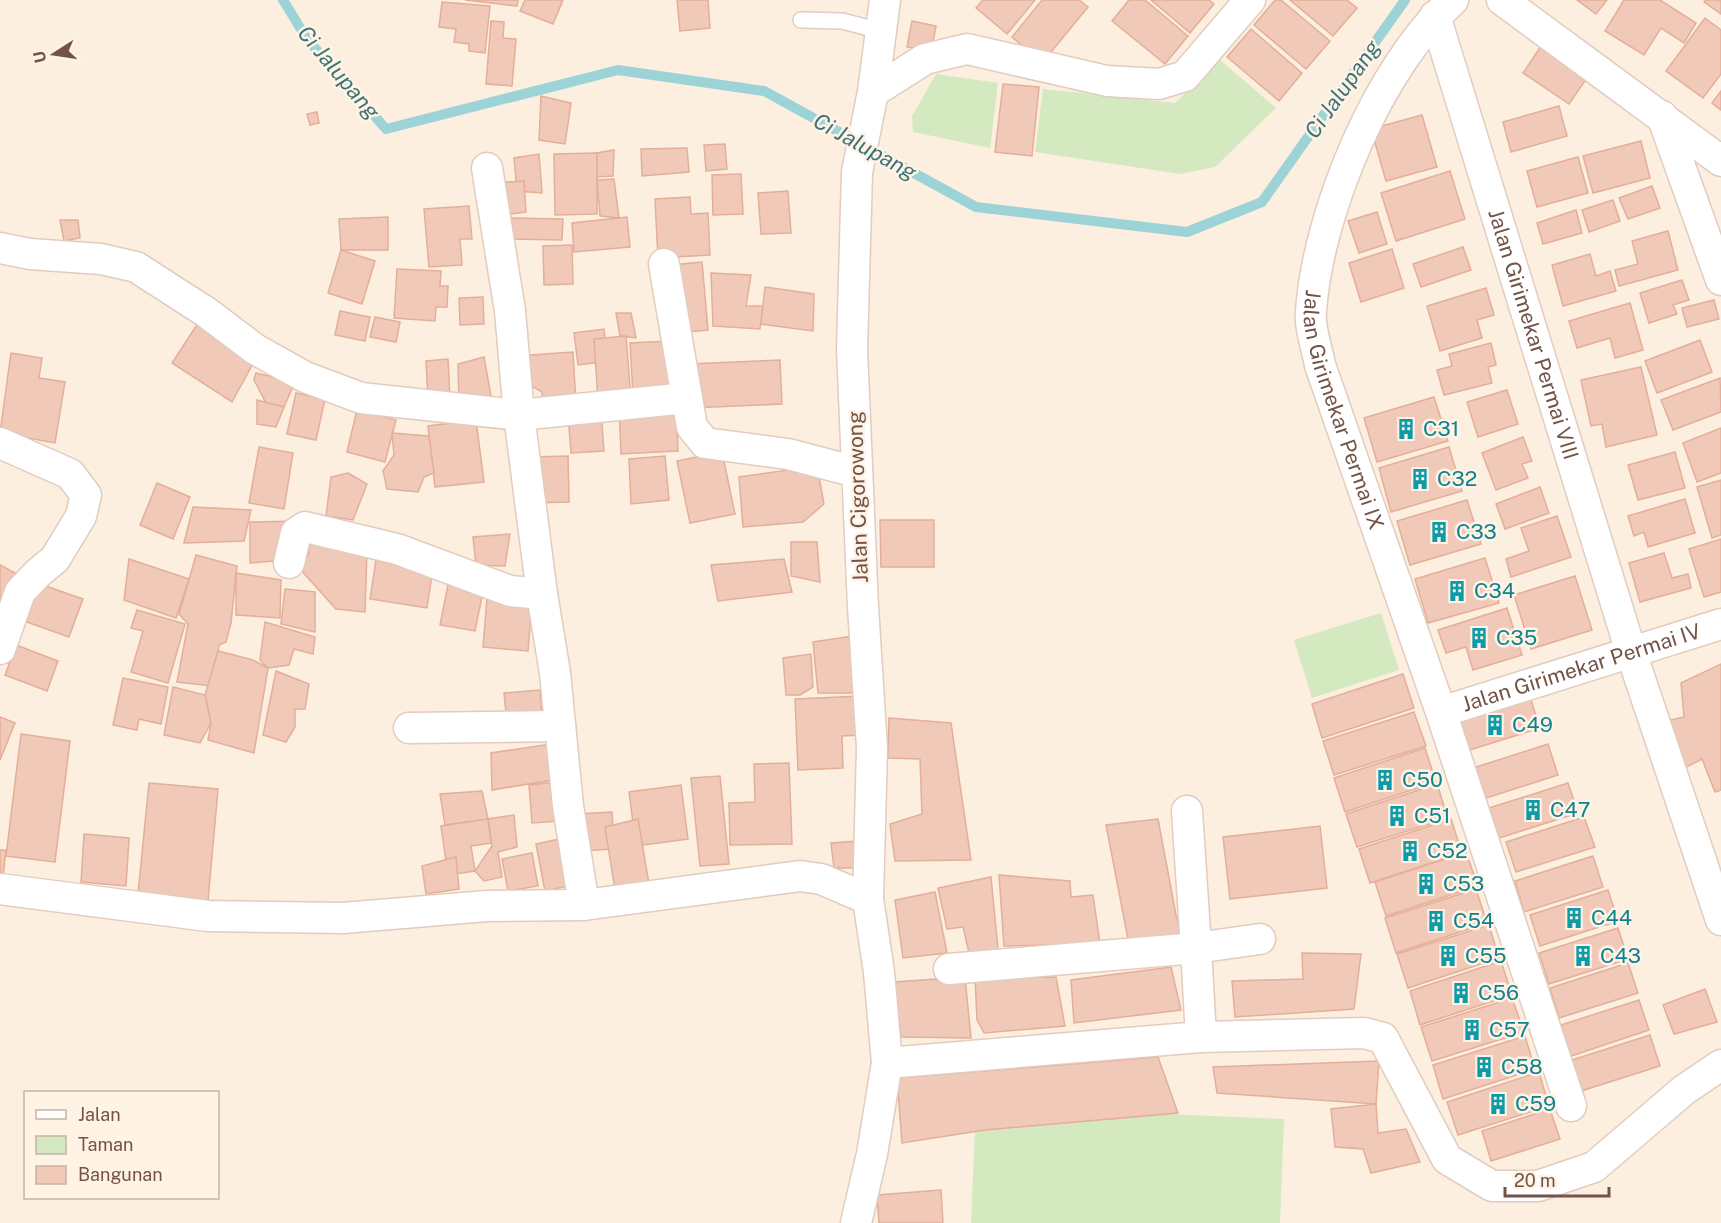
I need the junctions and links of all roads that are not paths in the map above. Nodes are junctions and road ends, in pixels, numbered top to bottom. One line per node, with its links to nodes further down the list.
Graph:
1 (885, 0): 6 (street, Jalan Cigorowong)
2 (1250, 0): 7 (street)
3 (1502, 0): 8 (street)
4 (1444, 8): 22 (street, Jalan Girimekar Permai VIII); 23 (street, Jalan Girimekar Permai IX)
5 (801, 20): 6 (lane)
6 (881, 31): 7 (street, Jalan Cigorowong)
7 (872, 94): 17 (street, Jalan Cigorowong)
8 (1662, 116): 9 (street); 13 (street)
9 (1721, 161)
10 (487, 168): 15 (street)
11 (0, 248): 15 (street)
12 (664, 264): 14 (street)
13 (1721, 280)
14 (687, 398): 15 (street); 17 (street)
15 (519, 415): 19 (street)
16 (0, 443): 21 (street)
17 (856, 472): 28 (street, Jalan Cigorowong)
18 (289, 563): 19 (street)
19 (542, 594): 24 (street)
20 (1721, 624): 22 (street, Jalan Girimekar Permai IV)
21 (0, 649)
22 (1631, 652): 23 (street, Jalan Girimekar Permai IV); 30 (street, Jalan Girimekar Permai VIII)
23 (1441, 712): 37 (street, Jalan Girimekar Permai IX)
24 (560, 726): 25 (street); 29 (street)
25 (409, 728)
26 (1187, 810): 32 (street)
27 (0, 889): 29 (street)
28 (868, 899): 29 (street); 35 (street, Jalan Cigorowong)
29 (584, 905)
30 (1721, 920)
31 (1260, 939): 32 (street)
32 (1196, 948): 33 (street); 34 (street)
33 (949, 969)
34 (1201, 1037): 35 (street); 36 (street)
35 (886, 1063): 38 (street, Jalan Cigorowong)
36 (1721, 1065)
37 (1571, 1106)
38 (856, 1223)

